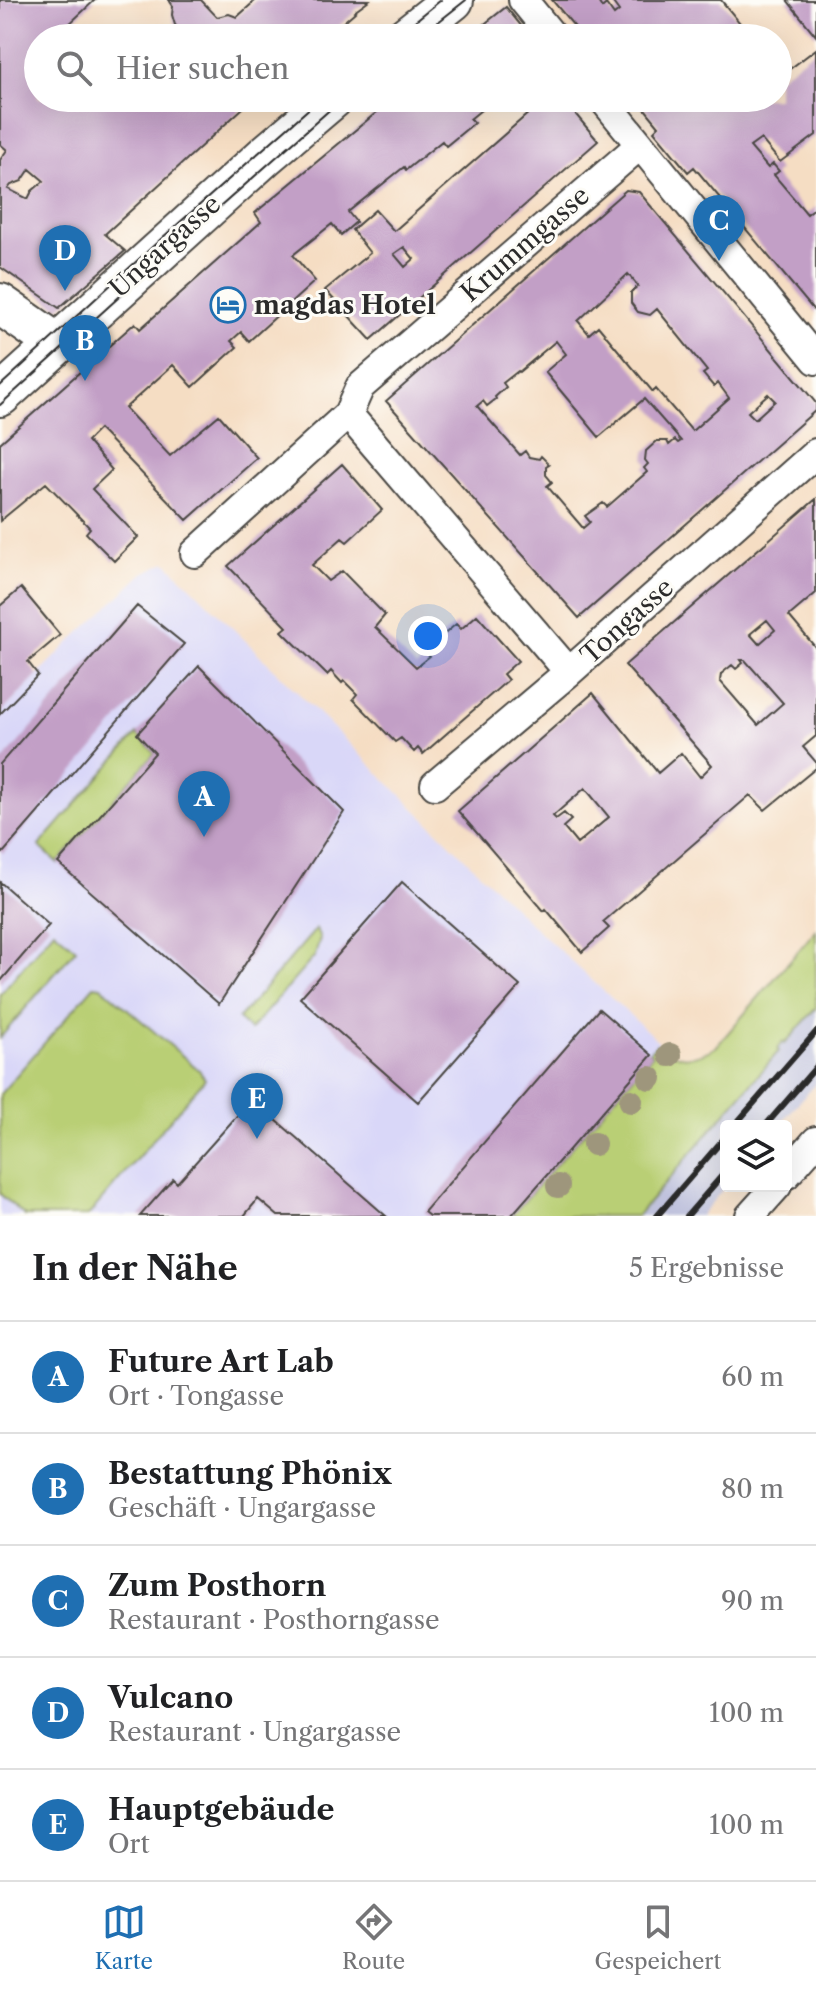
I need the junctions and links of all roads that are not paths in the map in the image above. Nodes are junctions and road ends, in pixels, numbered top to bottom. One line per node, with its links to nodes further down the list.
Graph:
1 (453, 0): 3 (main road)
2 (523, 0): 4 (street)
3 (423, 24)
4 (543, 24)
5 (317, 112): 9 (main road, Ungargasse)
6 (613, 112): 7 (street)
7 (640, 145): 10 (street); 12 (street, Krummgasse)
8 (0, 304): 9 (main road)
9 (57, 344): 11 (main road, Ungargasse)
10 (816, 360)
11 (0, 396)
12 (348, 414): 14 (street, Krummgasse); 15 (street)
13 (816, 453): 15 (street, Tongasse)
14 (195, 553)
15 (569, 672): 16 (street, Tongasse)
16 (435, 785)
17 (816, 1141): 18 (street)
18 (792, 1168)
19 (772, 1192): 20 (street)
20 (750, 1216)

